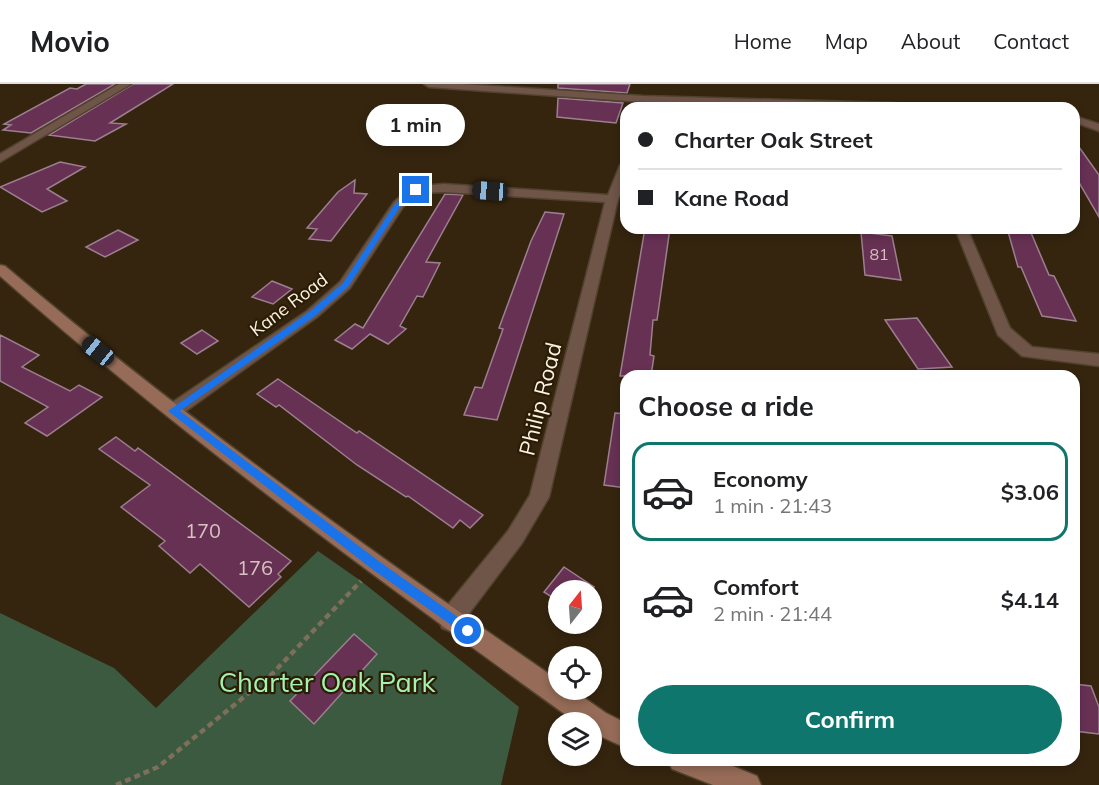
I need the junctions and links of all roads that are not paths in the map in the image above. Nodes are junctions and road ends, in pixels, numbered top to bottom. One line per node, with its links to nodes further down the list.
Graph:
1 (126, 84): 6 (street)
2 (429, 84): 3 (street)
3 (625, 102)
4 (1080, 119): 5 (street)
5 (1099, 128)
6 (0, 159)
7 (620, 180): 8 (street, Philip Road)
8 (612, 199): 12 (street, Kane Road); 13 (street, Philip Road)
9 (963, 234): 11 (street)
10 (0, 269): 12 (main road)
11 (1099, 360)
12 (173, 411): 13 (main road)
13 (450, 620): 14 (main road)
14 (620, 733)
15 (697, 766): 16 (main road)
16 (748, 785)

